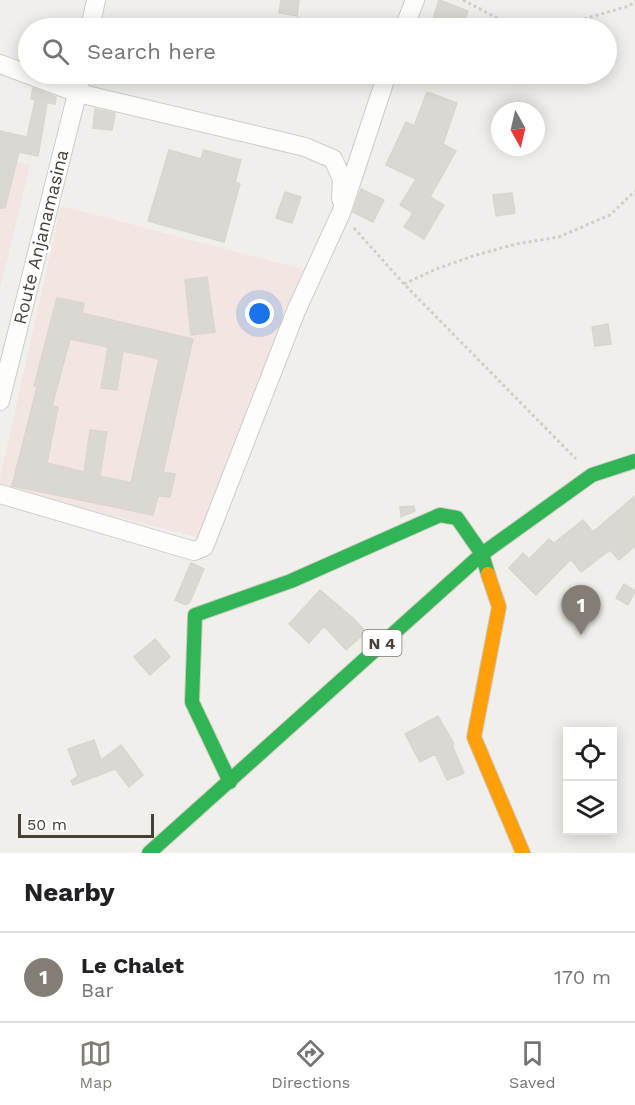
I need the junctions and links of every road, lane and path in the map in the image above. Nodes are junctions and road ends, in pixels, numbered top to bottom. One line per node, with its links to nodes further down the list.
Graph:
1 (96, 0): 5 (street)
2 (415, 0): 6 (street)
3 (463, 0): 7 (path)
4 (635, 1): 8 (path)
5 (92, 18)
6 (408, 18)
7 (497, 18)
8 (587, 18)
9 (0, 64): 10 (street)
10 (18, 71)
11 (54, 84): 14 (street)
12 (80, 84): 14 (street, Route Anjanamasina)
13 (384, 84): 16 (street)
14 (78, 93): 16 (street); 18 (street, Route Anjanamasina)
15 (635, 191): 17 (path)
16 (341, 213): 17 (path); 21 (street)
17 (404, 284): 20 (path)
18 (0, 401)
19 (635, 461): 20 (street, N 4)
20 (592, 475): 22 (street, N 4)
21 (0, 494)
22 (482, 554): 23 (street, N 4); 23 (street); 25 (street)
23 (230, 782): 24 (street, N 4)
24 (149, 853)
25 (523, 853)

